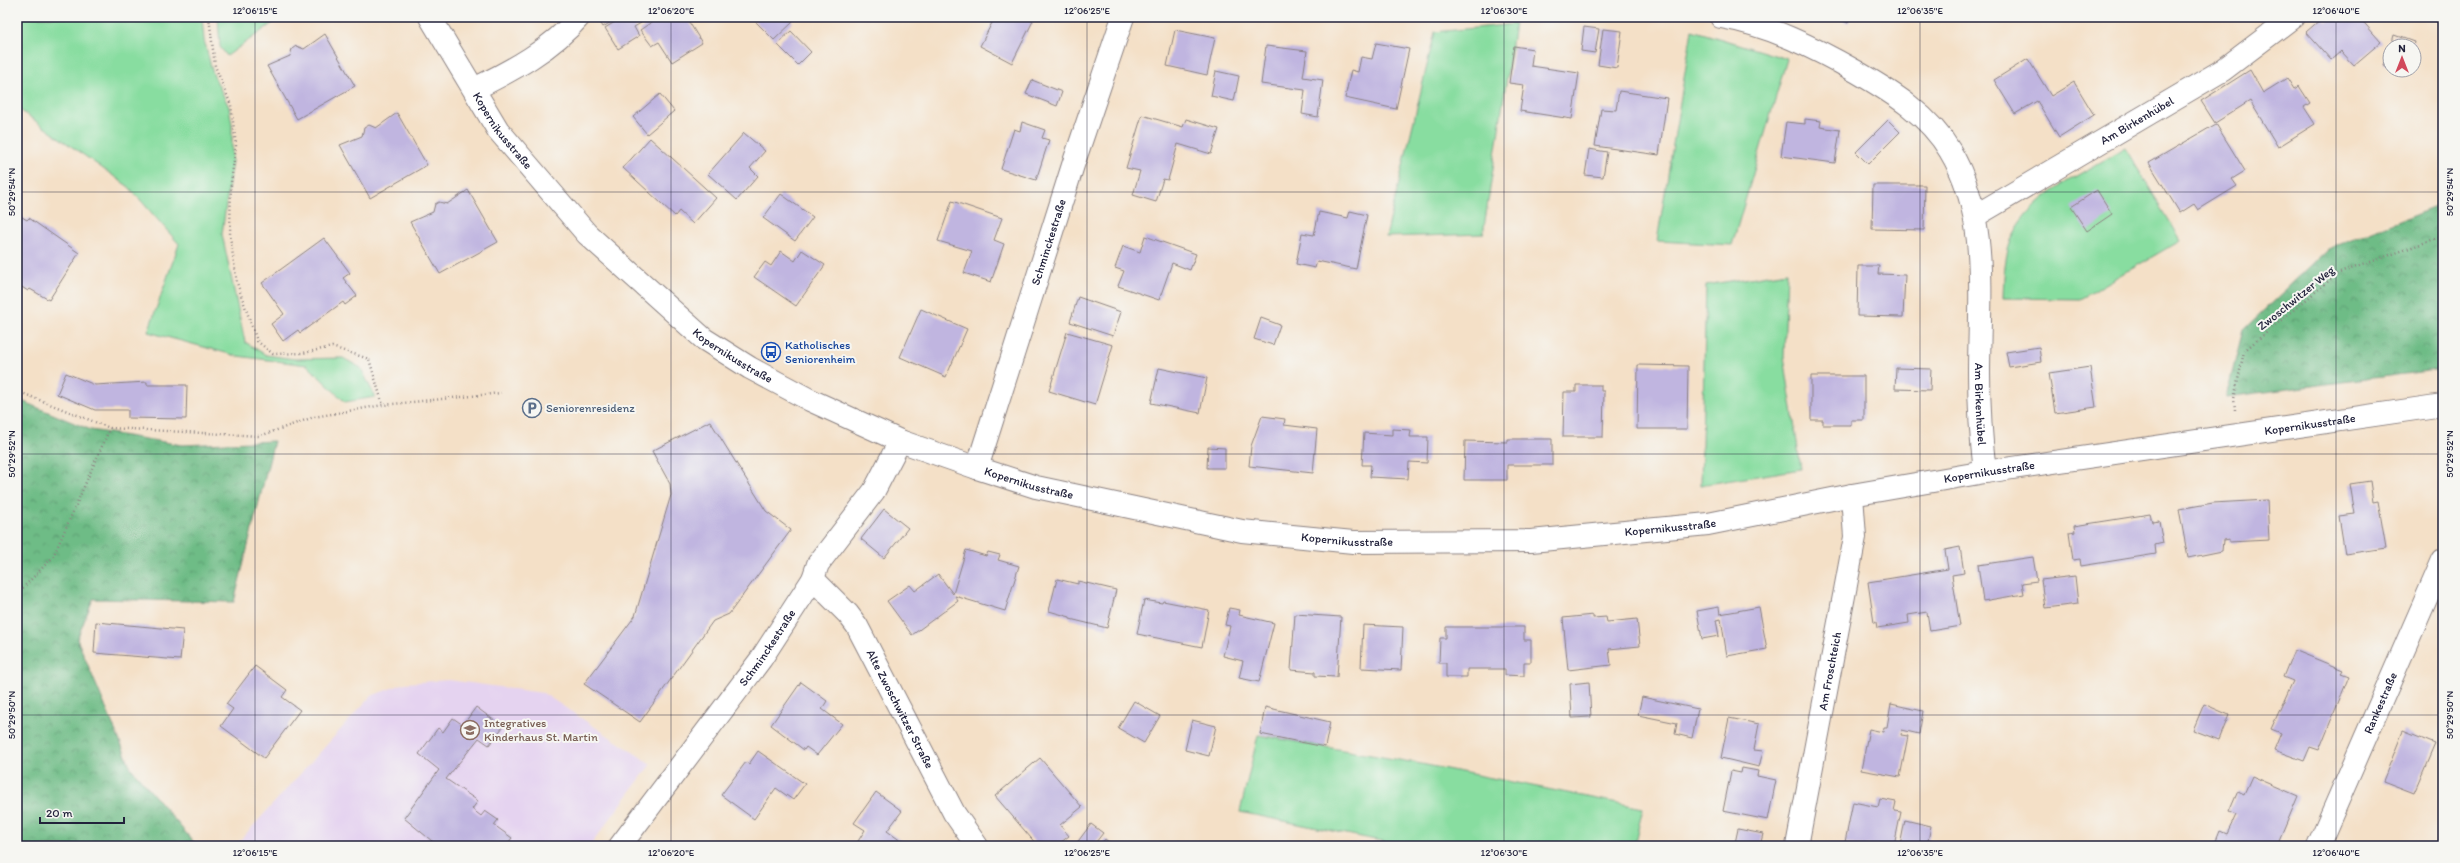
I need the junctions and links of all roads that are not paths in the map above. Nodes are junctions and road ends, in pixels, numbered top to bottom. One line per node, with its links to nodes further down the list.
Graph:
1 (430, 17): 6 (street, Kopernikusstraße)
2 (579, 17): 6 (street)
3 (1124, 17): 10 (street, Schminckestraße)
4 (1721, 17): 7 (street, Am Birkenhübel)
5 (2293, 17): 7 (street, Am Birkenhübel)
6 (474, 89): 9 (street, Kopernikusstraße)
7 (1975, 216): 11 (street, Am Birkenhübel)
8 (2443, 405): 11 (street, Kopernikusstraße)
9 (900, 441): 10 (street, Kopernikusstraße); 14 (street, Schminckestraße)
10 (977, 468): 12 (street, Kopernikusstraße)
11 (1985, 472): 12 (street, Kopernikusstraße)
12 (1852, 495): 17 (street, Am Froschteich)
13 (2443, 560): 18 (street, Rankestraße)
14 (813, 579): 15 (street, Schminckestraße); 16 (street, Alte Zwoschwitzer Straße)
15 (620, 846)
16 (977, 846)
17 (1796, 846)
18 (2318, 846)

